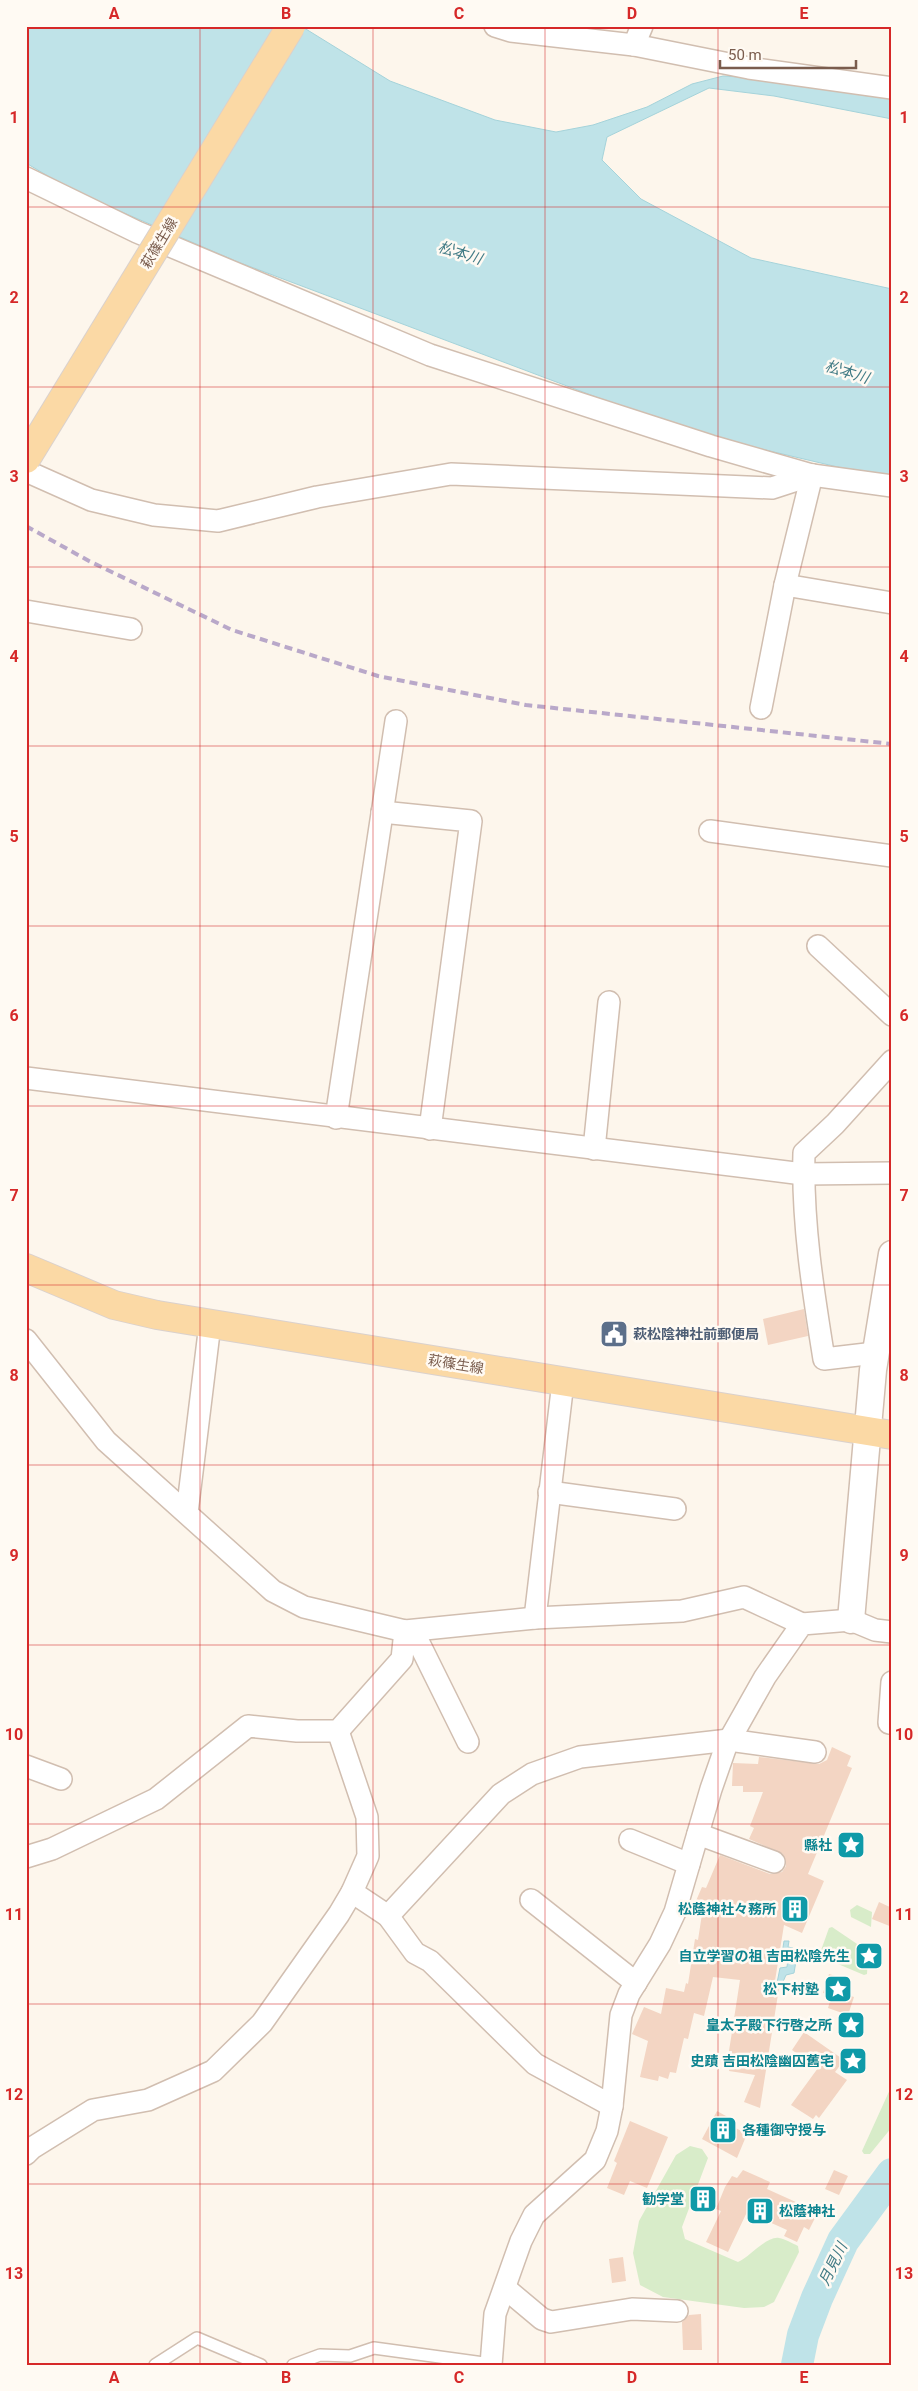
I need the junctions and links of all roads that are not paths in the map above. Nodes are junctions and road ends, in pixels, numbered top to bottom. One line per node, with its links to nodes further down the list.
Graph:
1 (291, 26): 6 (main road, 萩篠生線, bridge)
2 (495, 26): 3 (street)
3 (638, 36): 4 (street)
4 (892, 88)
5 (26, 178): 8 (street)
6 (26, 459)
7 (26, 471): 8 (street)
8 (812, 475): 9 (street); 10 (street)
9 (892, 486)
10 (784, 585): 11 (street); 14 (street)
11 (892, 603)
12 (26, 611): 13 (street)
13 (131, 629)
14 (761, 708)
15 (396, 721): 16 (street)
16 (382, 812): 24 (street); 25 (street)
17 (710, 832): 18 (street)
18 (892, 856)
19 (818, 946): 21 (street)
20 (608, 1002): 26 (street)
21 (892, 1016)
22 (892, 1060): 28 (street)
23 (26, 1078): 24 (street)
24 (336, 1118): 25 (street)
25 (430, 1129): 26 (street)
26 (594, 1149): 28 (street)
27 (892, 1173): 28 (street)
28 (803, 1174): 33 (street)
29 (892, 1254): 33 (street)
30 (26, 1268): 31 (main road, 萩篠生線)
31 (210, 1324): 34 (main road, 萩篠生線); 38 (street)
32 (26, 1340): 38 (street)
33 (875, 1353): 35 (street)
34 (563, 1382): 35 (main road, 萩篠生線); 36 (street)
35 (879, 1433): 40 (street)
36 (549, 1492): 37 (street); 39 (street)
37 (674, 1509)
38 (187, 1514): 42 (street)
39 (535, 1618): 41 (street); 42 (street)
40 (851, 1620): 41 (street); 43 (street)
41 (802, 1624): 47 (street)
42 (408, 1631): 46 (street); 48 (street)
43 (892, 1632)
44 (892, 1682): 45 (street)
45 (889, 1723)
46 (338, 1731): 54 (street); 57 (street)
47 (729, 1740): 49 (street); 52 (street); 59 (street)
48 (468, 1742)
49 (815, 1752)
50 (26, 1766): 51 (street)
51 (61, 1779)
52 (698, 1834): 55 (street); 56 (street)
53 (630, 1840): 56 (street)
54 (26, 1857)
55 (774, 1862)
56 (689, 1864): 60 (street)
57 (361, 1884): 59 (street); 62 (street)
58 (531, 1900): 60 (street)
59 (388, 1916): 61 (street)
60 (636, 1982): 61 (street)
61 (612, 2106): 63 (street)
62 (28, 2148)
63 (505, 2288): 64 (street); 68 (street)
64 (677, 2311)
65 (155, 2365): 66 (lane)
66 (260, 2365)
67 (292, 2365): 68 (lane)
68 (491, 2365)

